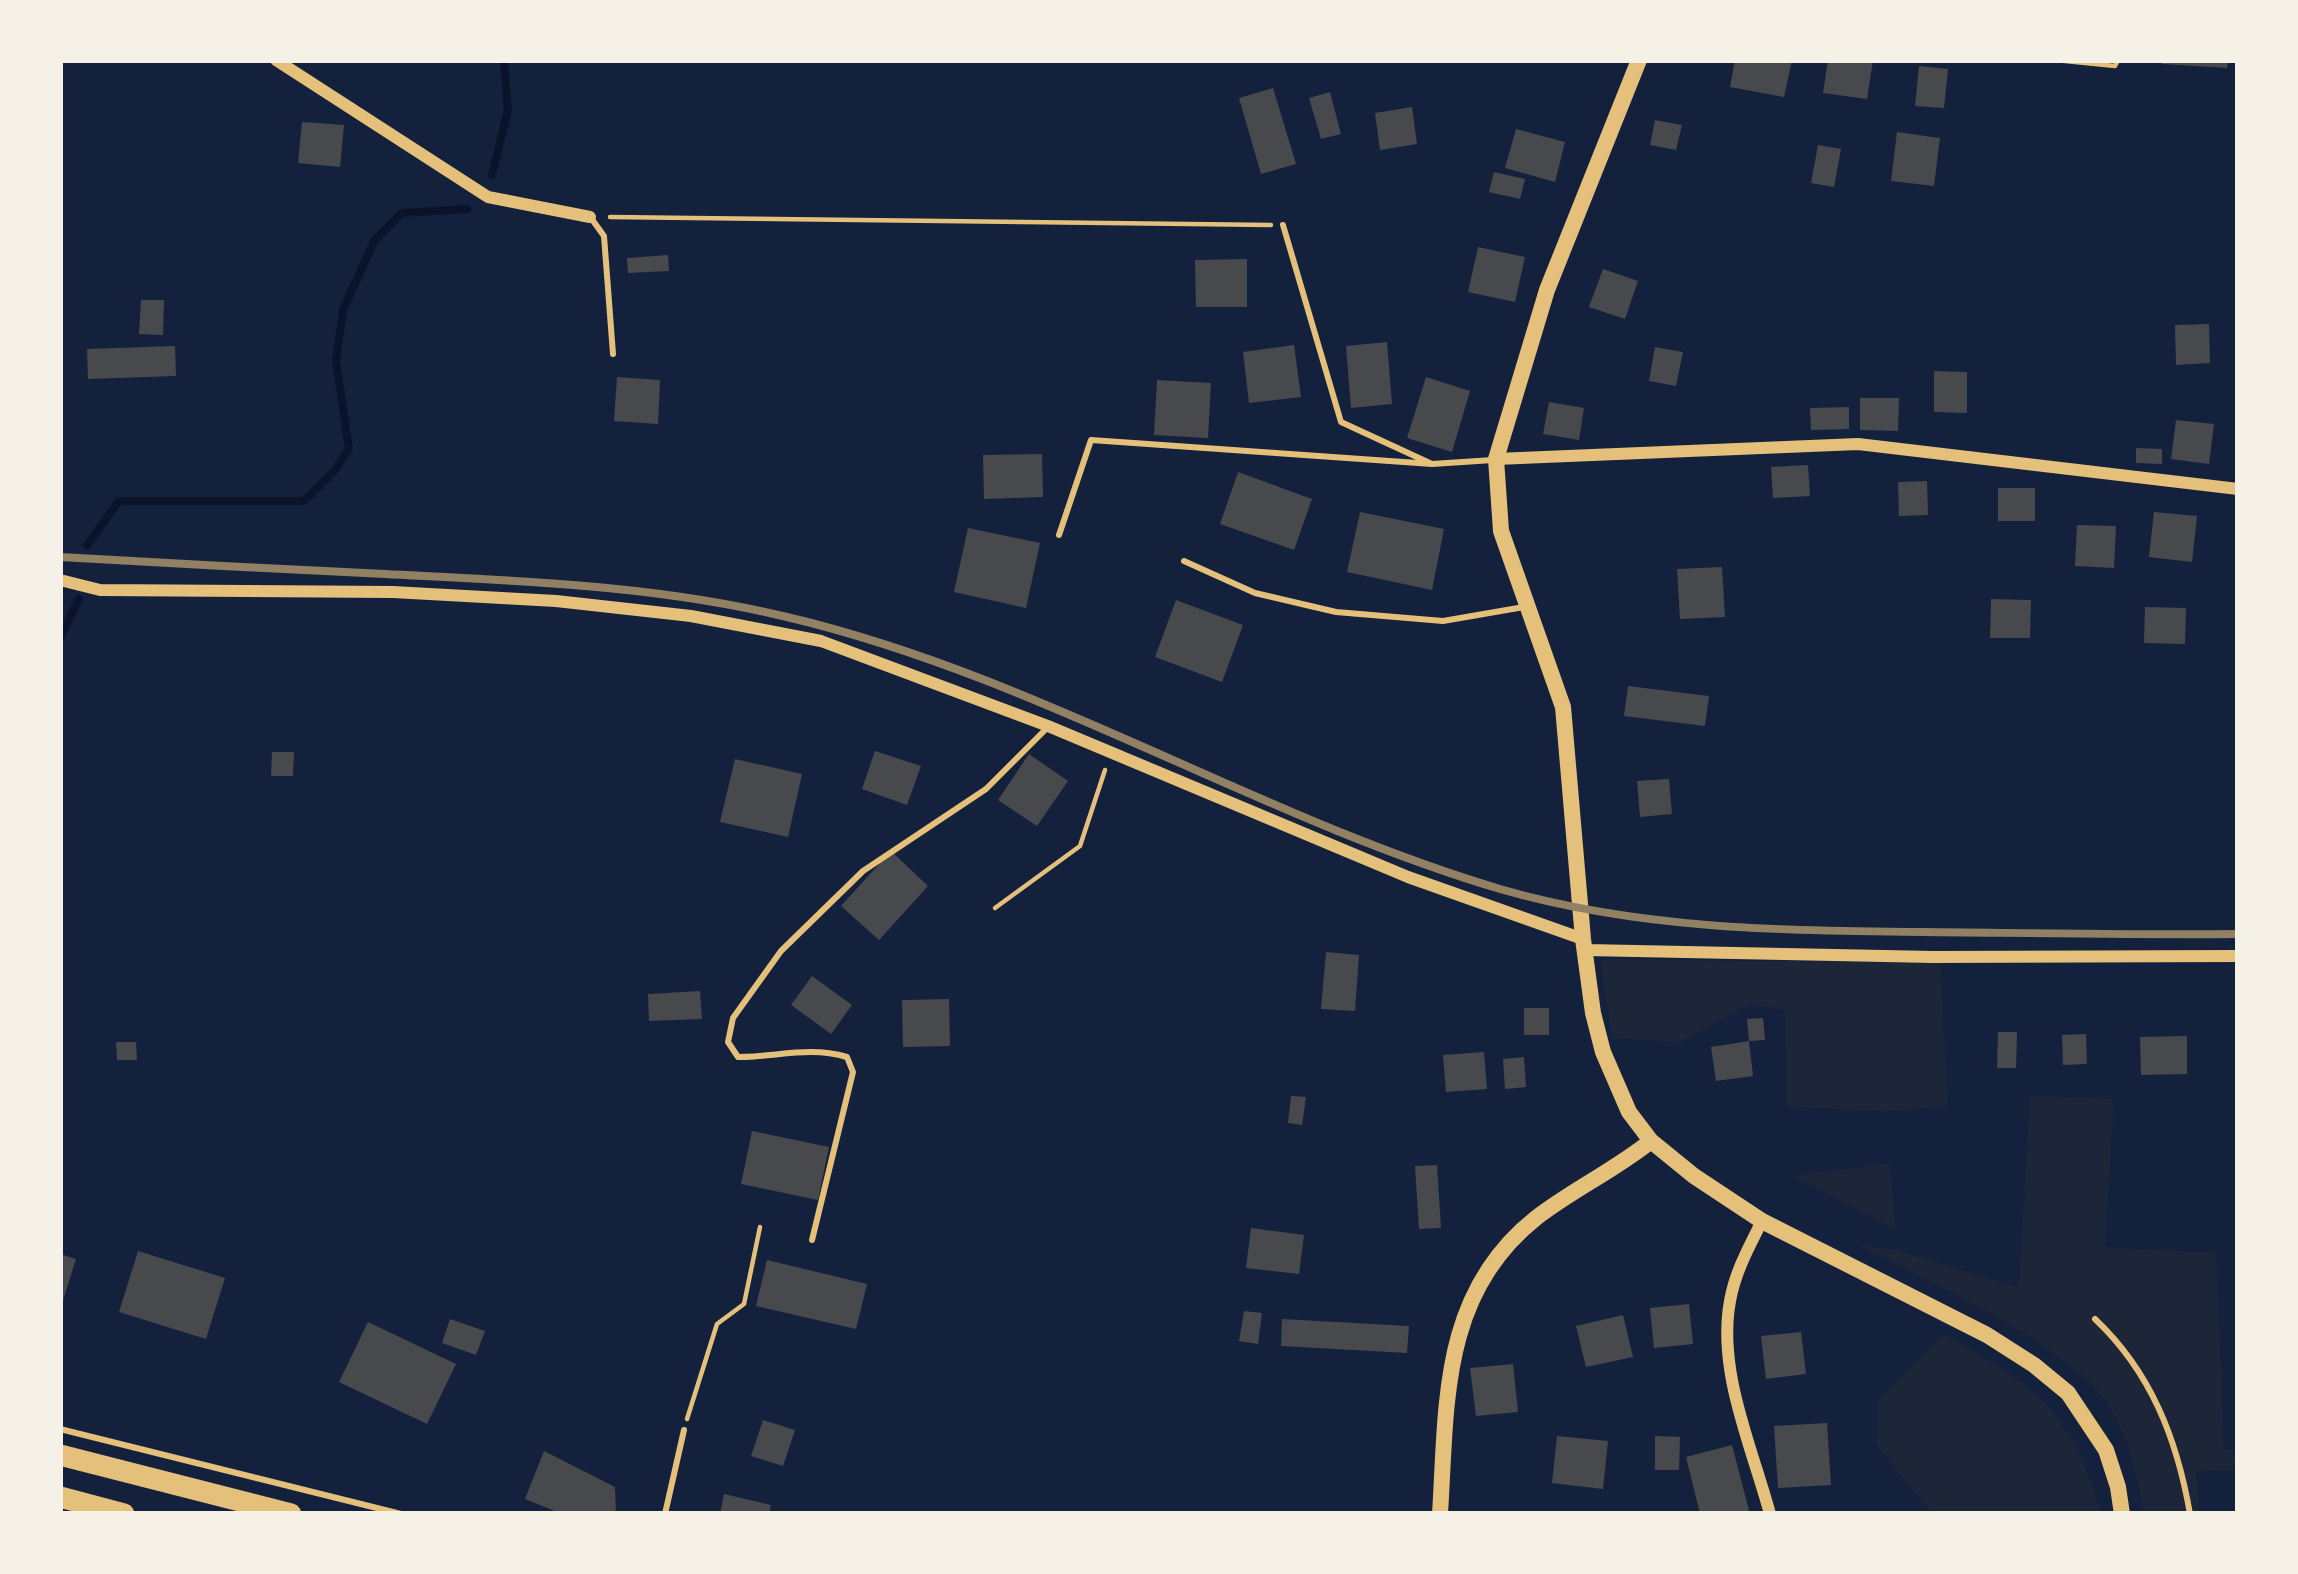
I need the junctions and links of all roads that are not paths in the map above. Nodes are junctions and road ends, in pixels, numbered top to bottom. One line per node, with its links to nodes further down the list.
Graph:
1 (276, 60): 3 (street)
2 (1639, 60): 6 (street)
3 (590, 217): 5 (lane)
4 (1283, 225): 7 (lane)
5 (614, 354)
6 (1496, 459): 7 (lane); 8 (street); 12 (street)
7 (1432, 464): 9 (lane)
8 (2238, 489)
9 (1059, 535)
10 (1184, 561): 12 (lane)
11 (60, 580): 13 (street)
12 (1528, 606): 14 (street)
13 (1048, 726): 14 (street); 18 (lane)
14 (1584, 945): 15 (street); 16 (street)
15 (2238, 956)
16 (1651, 1142): 17 (street); 28 (street)
17 (1762, 1221): 29 (street); 30 (street)
18 (812, 1240)
19 (2095, 1319): 31 (lane)
20 (60, 1430): 26 (lane)
21 (684, 1430): 27 (lane)
22 (60, 1454): 25 (main road)
23 (60, 1497): 24 (main road)
24 (124, 1514)
25 (291, 1514)
26 (401, 1514)
27 (665, 1514)
28 (1440, 1514)
29 (1771, 1514)
30 (2122, 1514)
31 (2191, 1514)

